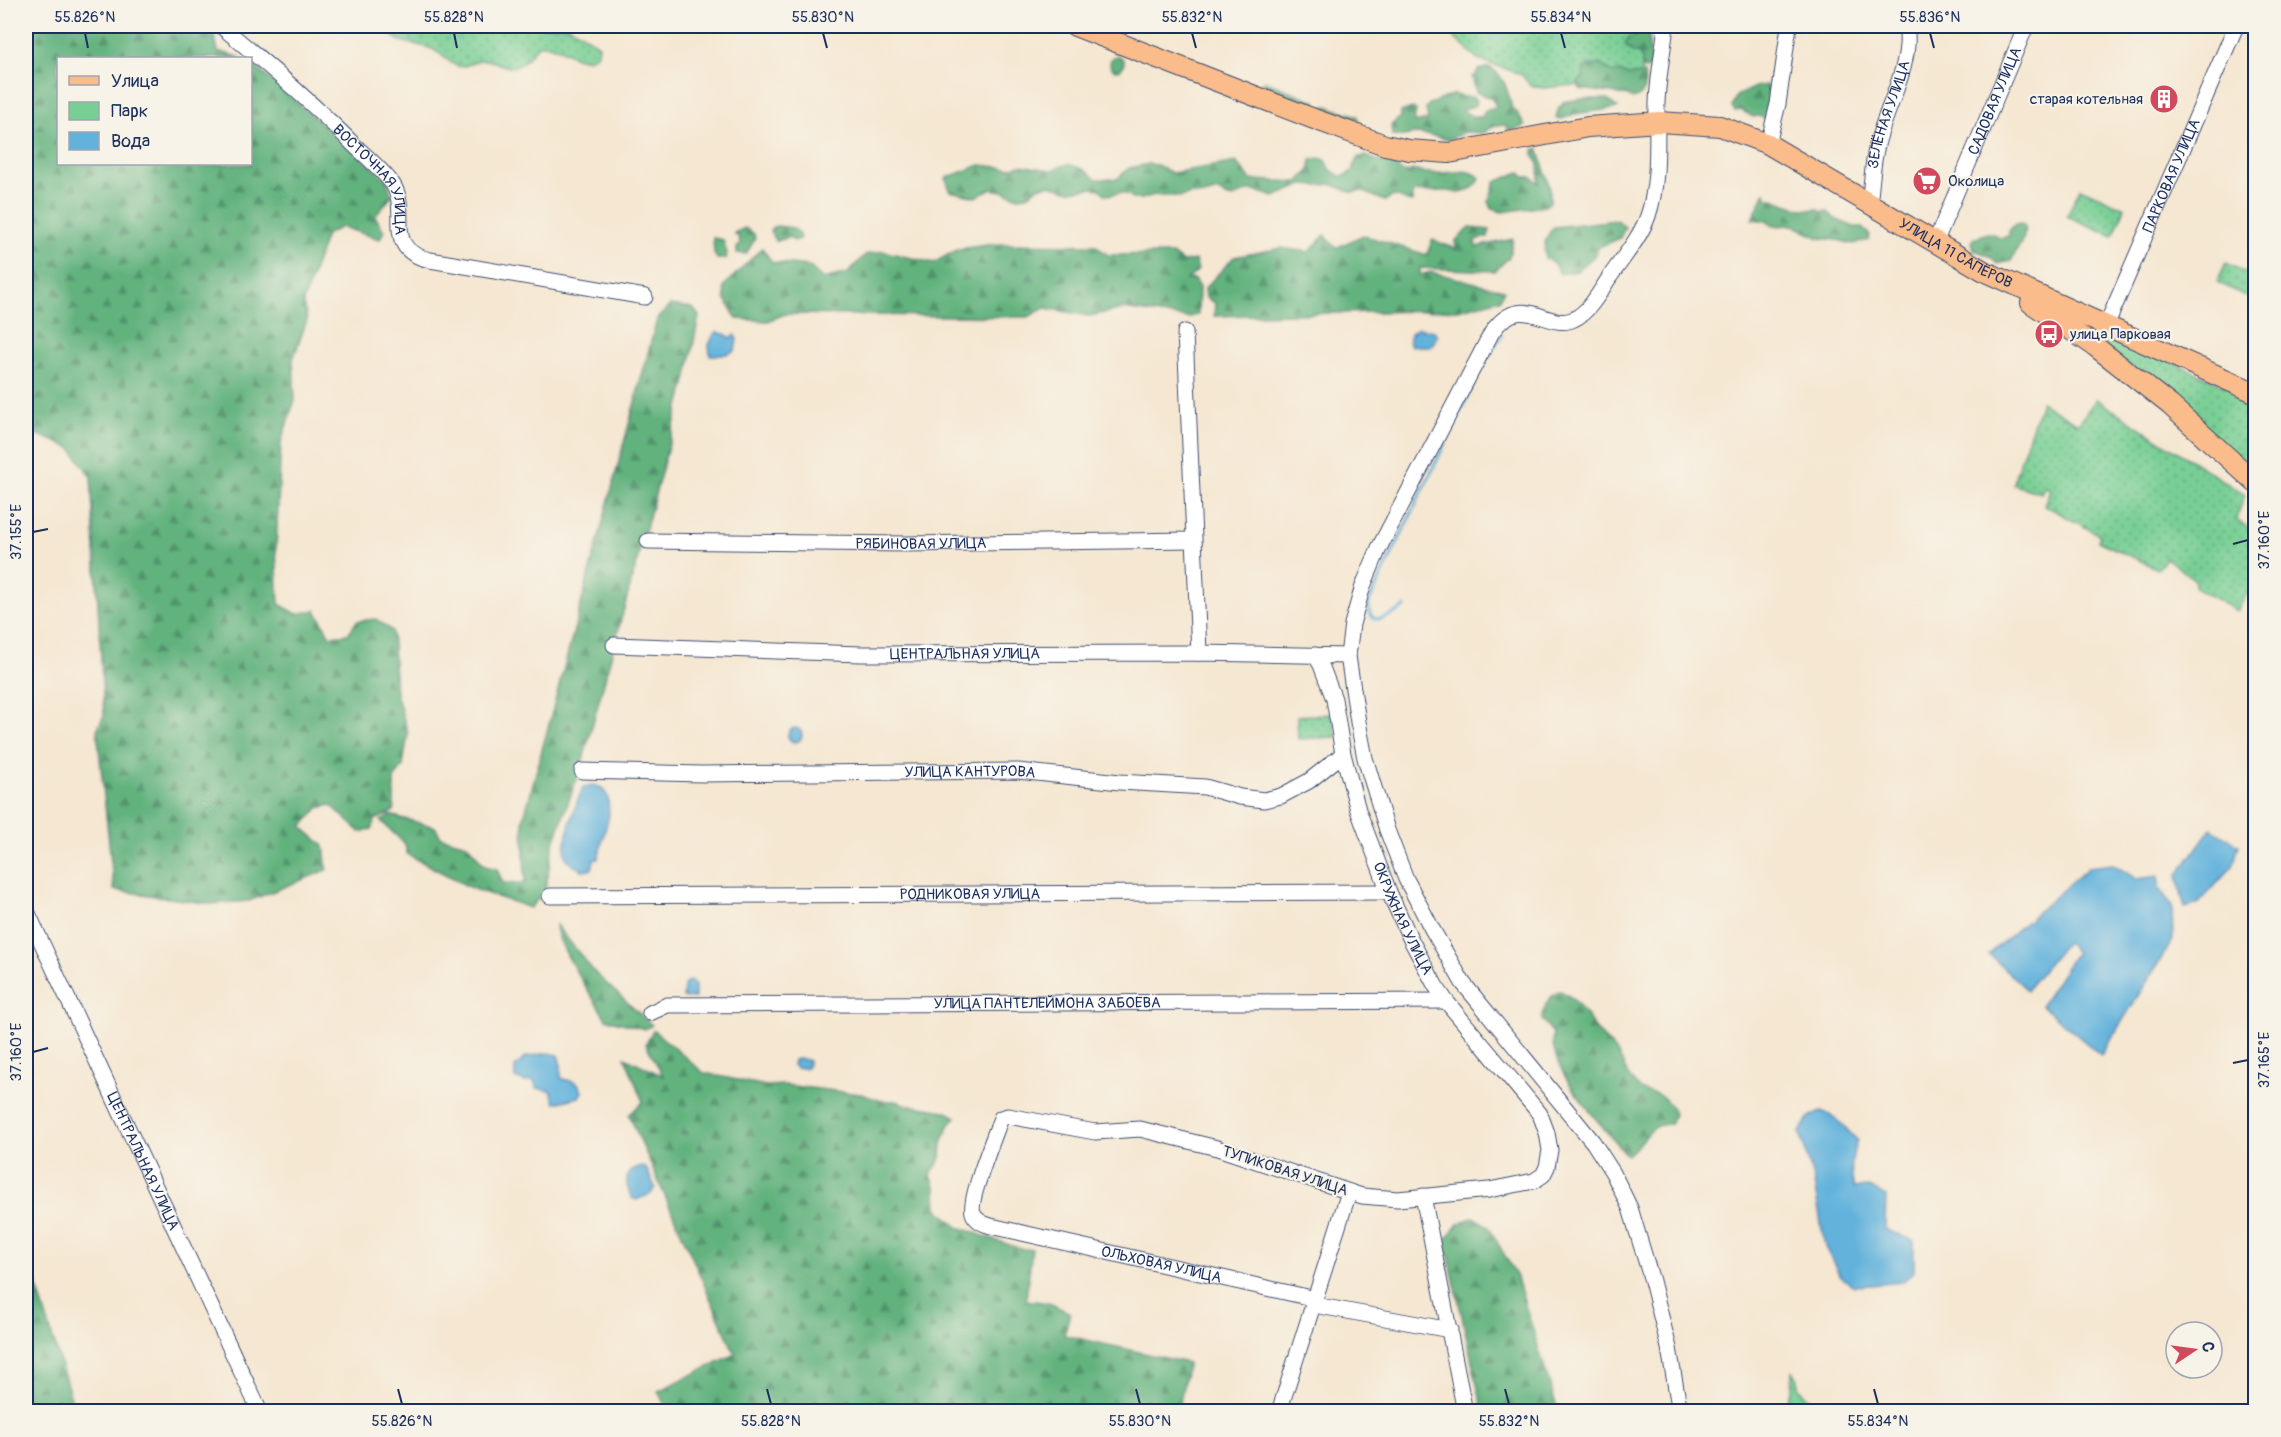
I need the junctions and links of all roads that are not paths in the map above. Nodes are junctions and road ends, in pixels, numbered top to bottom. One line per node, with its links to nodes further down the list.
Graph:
1 (221, 26): 13 (street, ВОСТОЧНАЯ УЛИЦА)
2 (1075, 26): 8 (main road, УЛИЦА 11 САПЁРОВ)
3 (1666, 26): 8 (street)
4 (1789, 26): 9 (street)
5 (1906, 26): 10 (street, ЗЕЛЁНАЯ УЛИЦА)
6 (2026, 26): 11 (street, САДОВАЯ УЛИЦА)
7 (2236, 26): 14 (street, ПАРКОВАЯ УЛИЦА)
8 (1659, 122): 9 (main road, УЛИЦА 11 САПЁРОВ); 23 (street)
9 (1768, 144): 10 (main road, УЛИЦА 11 САПЁРОВ)
10 (1869, 204): 11 (main road, УЛИЦА 11 САПЁРОВ)
11 (1935, 243): 12 (main road, УЛИЦА 11 САПЁРОВ)
12 (1984, 271): 14 (main road, УЛИЦА 11 САПЁРОВ); 17 (main road)
13 (645, 297)
14 (2106, 326): 16 (main road, УЛИЦА 11 САПЁРОВ)
15 (1185, 332): 18 (street)
16 (2256, 393)
17 (2256, 483)
18 (1193, 540): 19 (street, РЯБИНОВАЯ УЛИЦА); 21 (street)
19 (648, 541)
20 (614, 645): 21 (street, ЦЕНТРАЛЬНАЯ УЛИЦА)
21 (1199, 653): 22 (street, ЦЕНТРАЛЬНАЯ УЛИЦА)
22 (1315, 656): 23 (street, ЦЕНТРАЛЬНАЯ УЛИЦА); 24 (street, ОКРУЖНАЯ УЛИЦА)
23 (1348, 656): 40 (street)
24 (1343, 754): 25 (street, УЛИЦА КАНТУРОВА); 26 (street, ОКРУЖНАЯ УЛИЦА)
25 (582, 771)
26 (1389, 892): 27 (street, РОДНИКОВАЯ УЛИЦА); 29 (street, ОКРУЖНАЯ УЛИЦА)
27 (550, 896)
28 (26, 909): 37 (street, ЦЕНТРАЛЬНАЯ УЛИЦА)
29 (1446, 1001): 30 (street, УЛИЦА ПАНТЕЛЕЙМОНА ЗАБОЕВА); 32 (street, ОКРУЖНАЯ УЛИЦА)
30 (650, 1013)
31 (1001, 1118): 33 (street, ТУПИКОВАЯ УЛИЦА); 35 (street, ОЛЬХОВАЯ УЛИЦА)
32 (1550, 1150): 34 (street, ТУПИКОВАЯ УЛИЦА)
33 (1350, 1192): 34 (street, ТУПИКОВАЯ УЛИЦА); 35 (street)
34 (1423, 1196): 36 (street)
35 (1313, 1301): 36 (street, ОЛЬХОВАЯ УЛИЦА); 38 (street)
36 (1450, 1330): 39 (street)
37 (260, 1412)
38 (1280, 1412)
39 (1465, 1412)
40 (1680, 1412)

